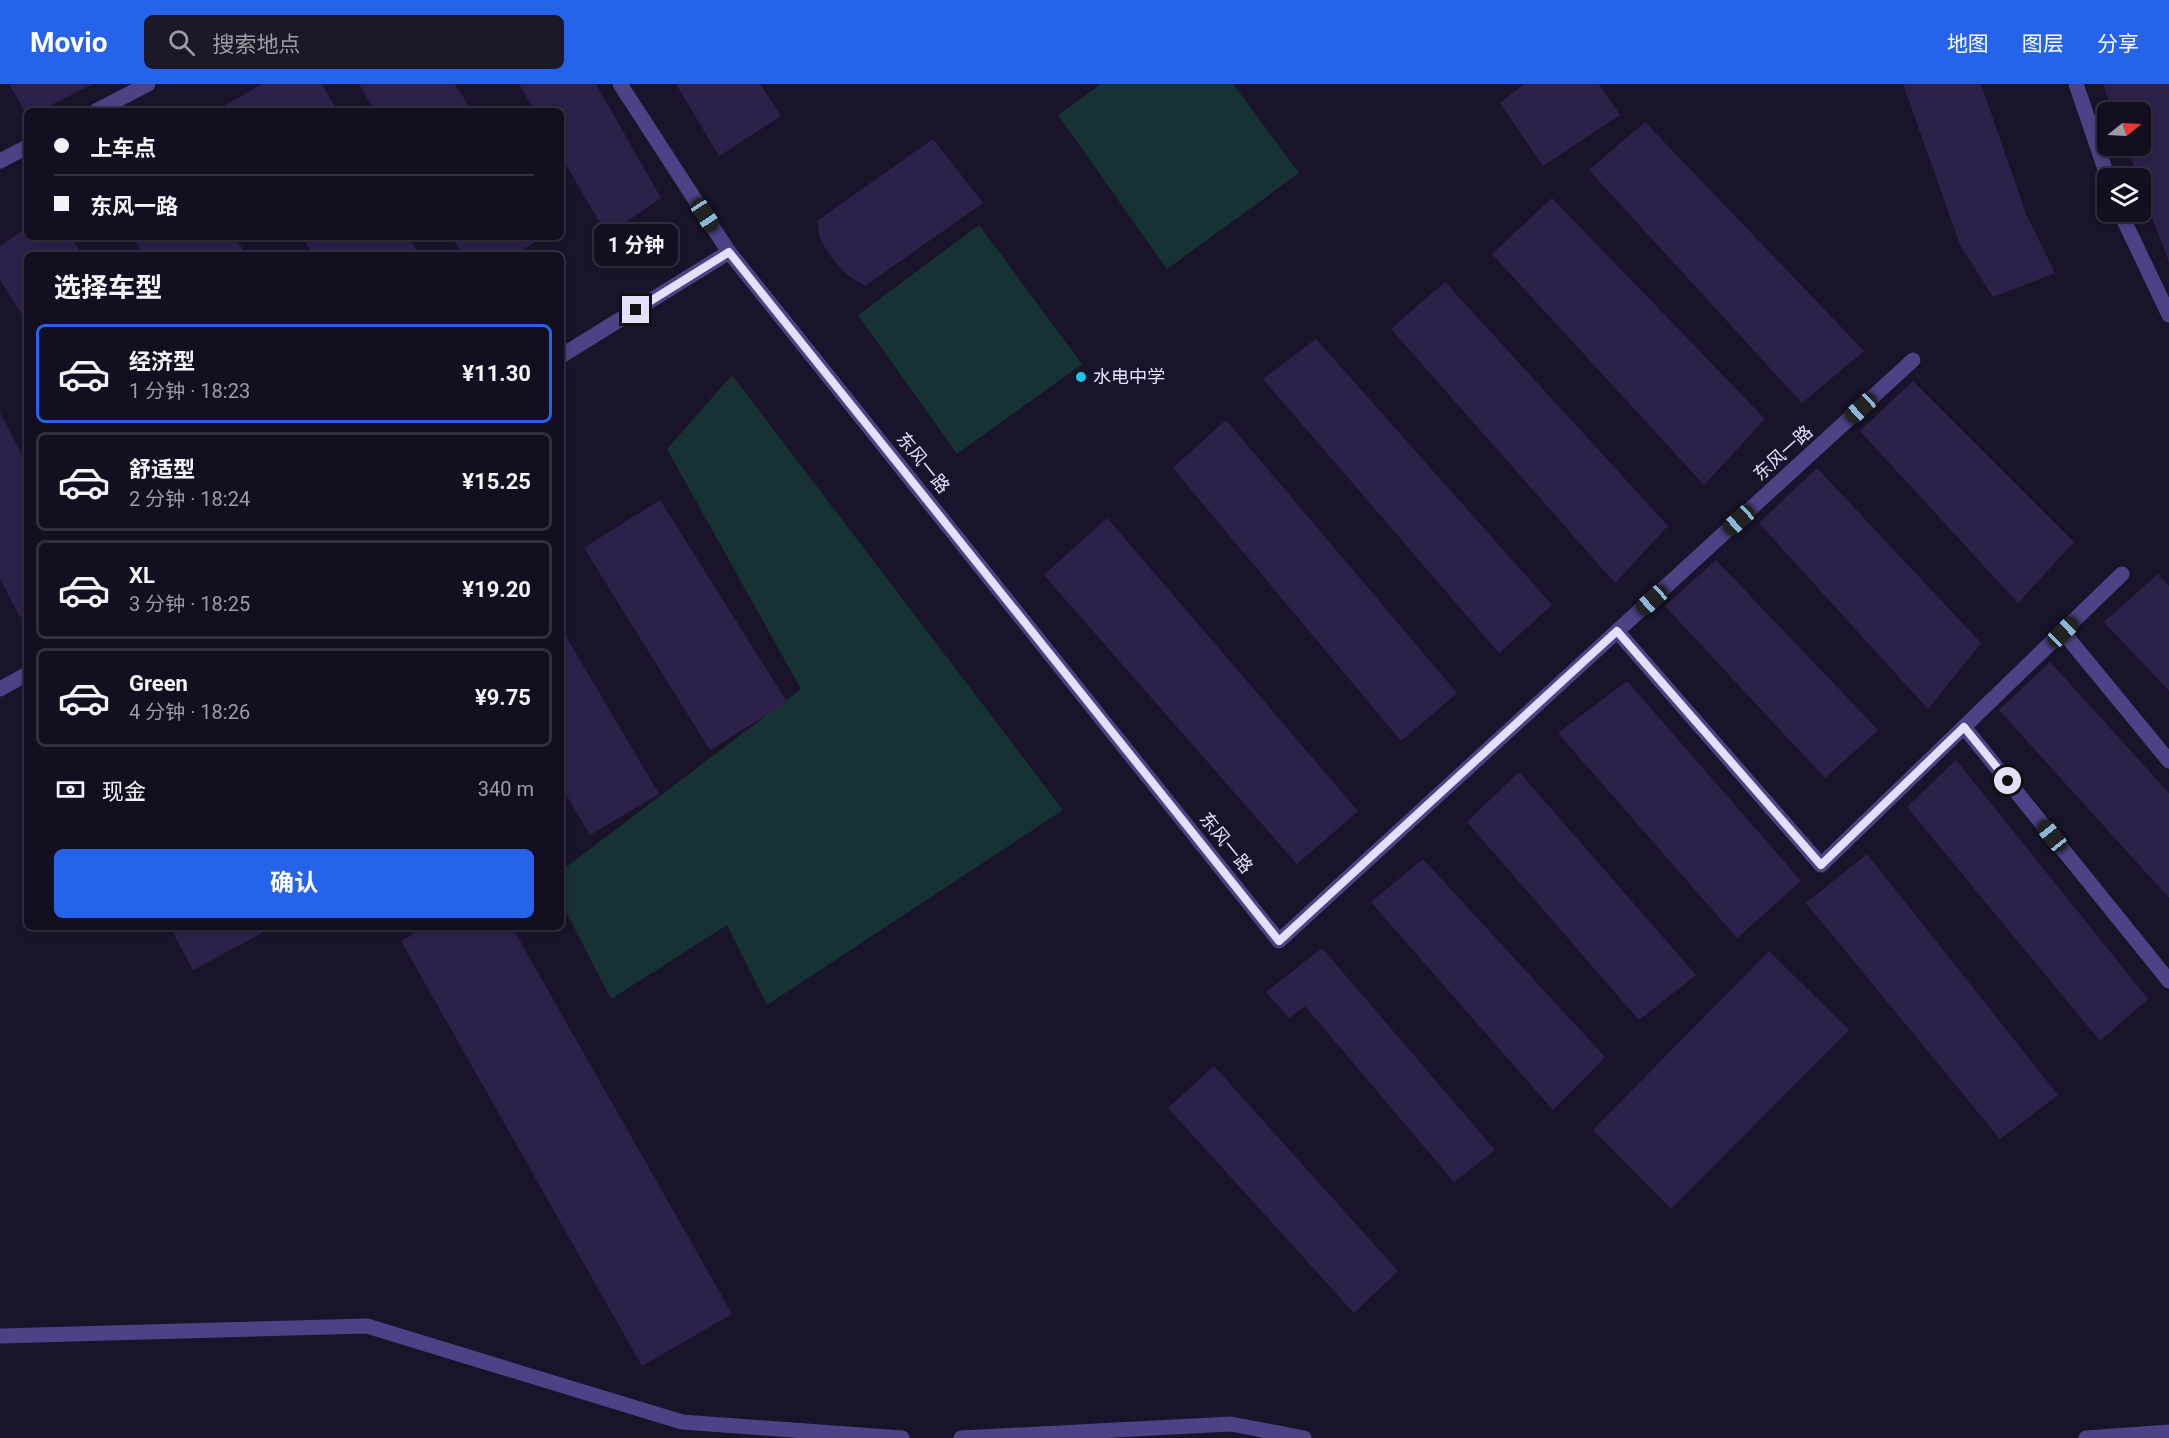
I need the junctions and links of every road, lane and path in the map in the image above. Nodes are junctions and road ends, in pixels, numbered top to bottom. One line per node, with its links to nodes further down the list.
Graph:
1 (148, 84): 4 (street)
2 (620, 84): 9 (street)
3 (2076, 84): 7 (street)
4 (102, 108)
5 (24, 149): 6 (street)
6 (0, 161)
7 (2105, 168)
8 (2125, 222): 10 (street)
9 (729, 252): 11 (street); 14 (street, 东风一路)
10 (2169, 315)
11 (564, 354)
12 (1913, 360): 14 (street, 东风一路)
13 (2122, 574): 15 (street)
14 (1617, 631): 18 (street)
15 (2063, 632): 18 (street); 19 (street)
16 (24, 676): 17 (street)
17 (0, 689)
18 (1964, 727): 20 (street)
19 (2169, 761)
20 (2169, 981)
21 (0, 1336): 23 (street)
22 (2169, 1432): 26 (street)
23 (902, 1438)
24 (961, 1438): 25 (street)
25 (1304, 1438)
26 (2086, 1438)

